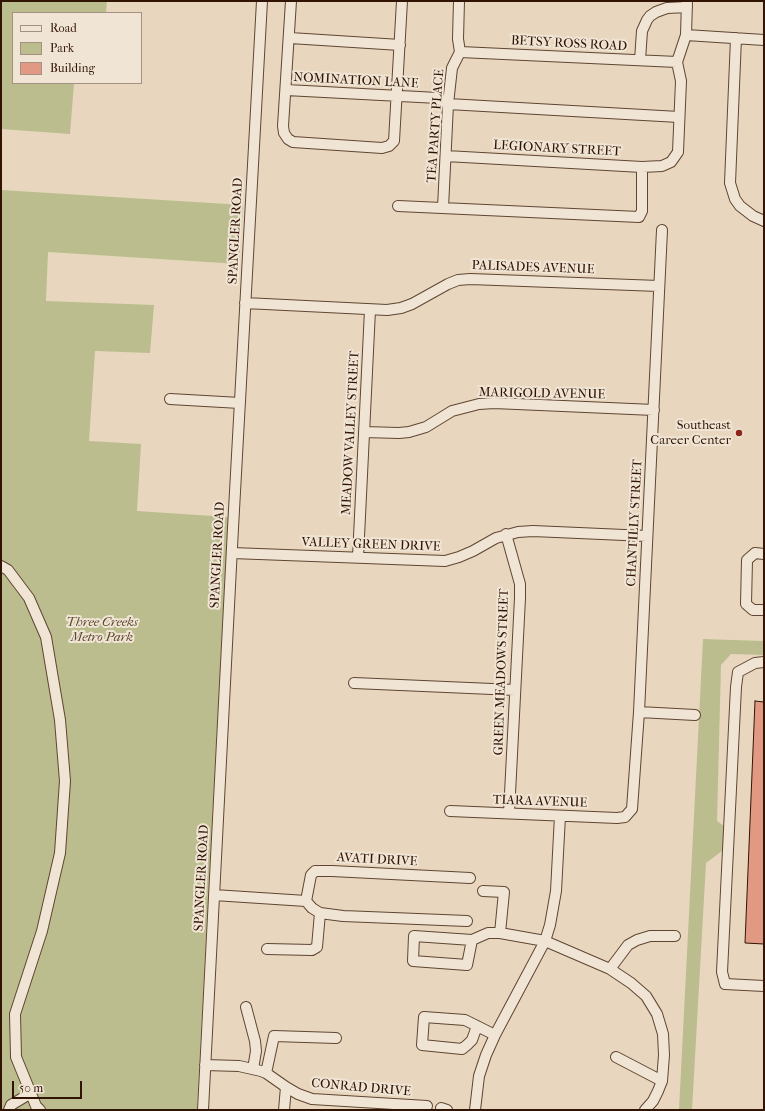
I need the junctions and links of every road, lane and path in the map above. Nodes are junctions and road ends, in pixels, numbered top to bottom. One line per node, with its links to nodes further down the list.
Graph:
1 (262, 1): 25 (street, SPANGLER ROAD)
2 (291, 1): 7 (street)
3 (402, 1): 10 (street)
4 (459, 1): 11 (street, TEA PARTY PLACE)
5 (687, 4): 6 (street); 12 (street)
6 (686, 35): 8 (street); 13 (street)
7 (290, 38): 10 (street); 14 (street)
8 (736, 38): 9 (street); 22 (street)
9 (764, 40)
10 (400, 45): 15 (street)
11 (460, 52): 12 (street, BETSY ROSS ROAD); 16 (street, TEA PARTY PLACE)
12 (640, 60): 13 (street, BETSY ROSS ROAD)
13 (677, 62): 17 (street)
14 (286, 90): 15 (street, NOMINATION LANE); 15 (street)
15 (397, 96): 16 (street, NOMINATION LANE)
16 (448, 104): 17 (street, NOMINATION LANE); 18 (street, TEA PARTY PLACE)
17 (679, 117): 19 (street, LEGIONARY STREET)
18 (446, 156): 19 (street, LEGIONARY STREET); 21 (street, TEA PARTY PLACE)
19 (642, 167): 21 (street)
20 (398, 206): 21 (street)
21 (443, 208)
22 (764, 221)
23 (662, 230): 24 (street, CHANTILLY STREET)
24 (659, 286): 26 (street, PALISADES AVENUE); 29 (street, CHANTILLY STREET)
25 (245, 303): 26 (street, PALISADES AVENUE); 28 (street, SPANGLER ROAD)
26 (370, 310): 30 (street, MEADOW VALLEY STREET)
27 (170, 400): 28 (street)
28 (240, 403): 33 (street, SPANGLER ROAD)
29 (654, 410): 30 (street, MARIGOLD AVENUE); 32 (street, CHANTILLY STREET)
30 (364, 432): 35 (street, MEADOW VALLEY STREET)
31 (506, 534): 32 (street, VALLEY GREEN DRIVE); 35 (street, VALLEY GREEN DRIVE); 40 (street, GREEN MEADOWS STREET)
32 (647, 536): 41 (street, CHANTILLY STREET)
33 (232, 553): 35 (street, VALLEY GREEN DRIVE); 49 (street, SPANGLER ROAD)
34 (764, 554): 37 (street)
35 (358, 557)
36 (1, 566): 70 (street)
37 (764, 610)
38 (764, 662): 59 (street)
39 (354, 684): 40 (street)
40 (515, 690): 44 (street, GREEN MEADOWS STREET)
41 (639, 712): 42 (street); 45 (street, CHANTILLY STREET)
42 (695, 715)
43 (450, 811): 44 (street, TIARA AVENUE)
44 (509, 814): 46 (street, TIARA AVENUE)
45 (628, 814): 46 (street, TIARA AVENUE)
46 (560, 816): 56 (street)
47 (470, 878): 50 (street, AVATI DRIVE)
48 (483, 891): 53 (street)
49 (214, 895): 50 (street); 65 (street, SPANGLER ROAD)
50 (306, 900): 51 (street)
51 (320, 913): 52 (street); 57 (street)
52 (467, 921)
53 (500, 933): 55 (street); 56 (street)
54 (675, 936): 58 (street)
55 (472, 940): 55 (street)
56 (545, 942): 58 (street); 62 (street)
57 (267, 949)
58 (610, 969): 68 (street)
59 (764, 986)
60 (246, 1007): 66 (street)
61 (477, 1026): 61 (street); 62 (street)
62 (494, 1035): 78 (street)
63 (336, 1038): 67 (street)
64 (616, 1057): 68 (street)
65 (205, 1065): 66 (street, CONRAD DRIVE); 76 (street, SPANGLER ROAD)
66 (253, 1069): 67 (street, CONRAD DRIVE)
67 (266, 1073): 69 (street, CONRAD DRIVE)
68 (662, 1081): 79 (street)
69 (286, 1087): 71 (street, CONRAD DRIVE); 77 (street)
70 (30, 1093): 74 (street); 75 (street)
71 (321, 1105): 73 (street, CONRAD DRIVE)
72 (427, 1106): 73 (street, CONRAD DRIVE)
73 (393, 1107)
74 (9, 1110)
75 (40, 1110)
76 (203, 1110)
77 (284, 1110)
78 (475, 1110)
79 (644, 1110)

